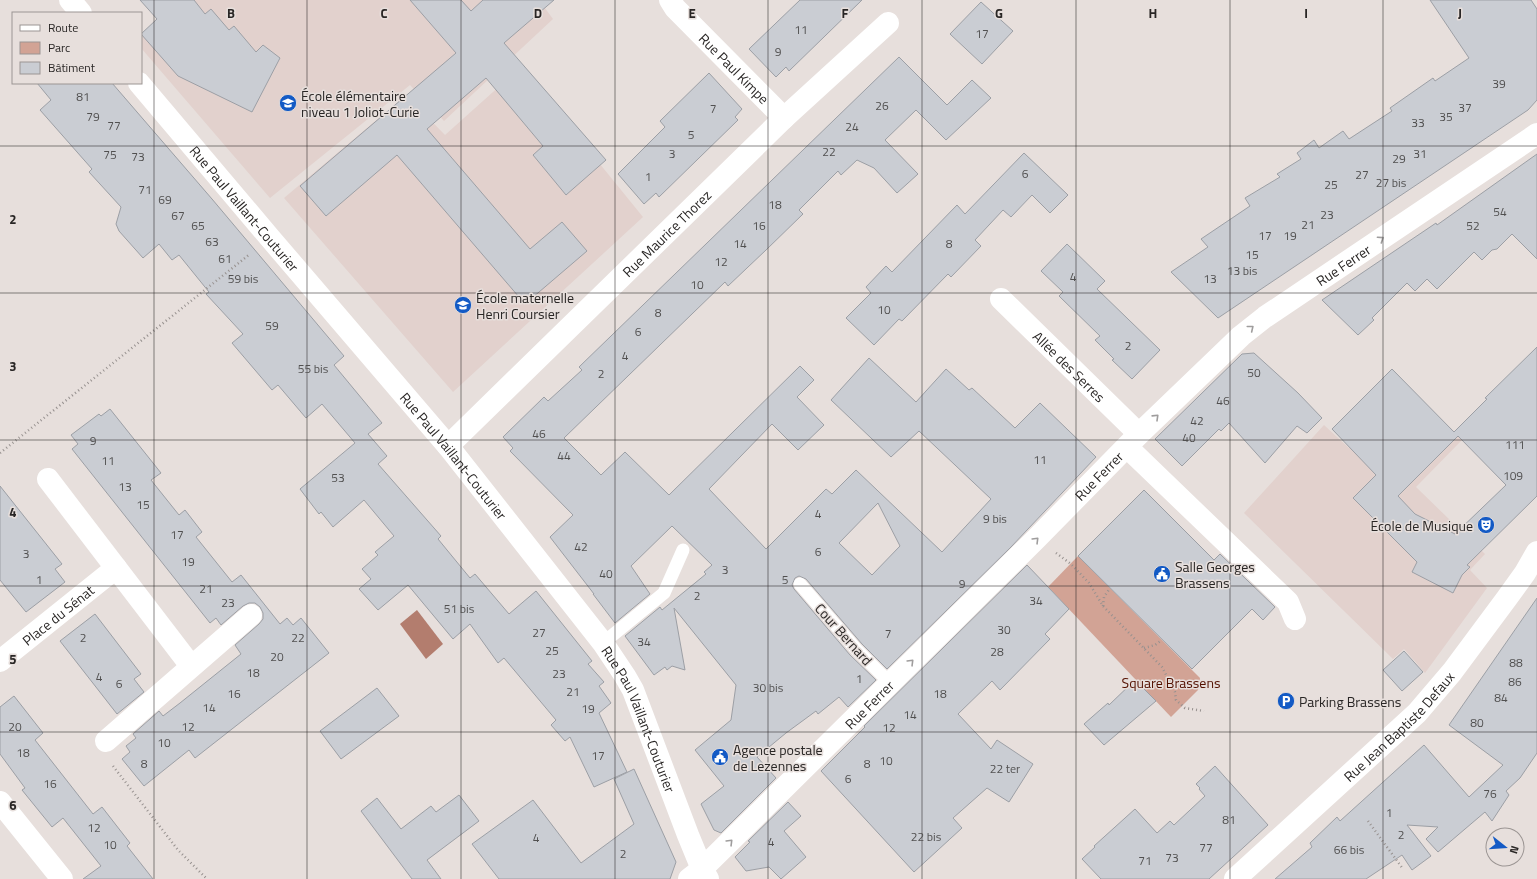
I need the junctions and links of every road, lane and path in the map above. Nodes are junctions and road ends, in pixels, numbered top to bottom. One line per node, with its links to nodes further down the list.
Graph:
1 (70, 0): 3 (street)
2 (670, 0): 6 (street, Rue Paul Kimpe)
3 (80, 12)
4 (888, 23): 6 (street, Rue Maurice Thorez)
5 (140, 84): 8 (street, Rue Paul Vaillant-Couturier)
6 (784, 118): 11 (street, Rue Maurice Thorez)
7 (1537, 134): 10 (street, Rue Ferrer, one-way to 7)
8 (270, 238): 11 (street, Rue Paul Vaillant-Couturier); 12 (path)
9 (1001, 299): 10 (street, Allée des Serres)
10 (1133, 440): 14 (street, Rue Ferrer); 23 (street, Allée des Serres)
11 (448, 446): 25 (street, Rue Paul Vaillant-Couturier)
12 (0, 453)
13 (48, 479): 17 (street)
14 (1036, 539): 21 (path); 29 (street, Rue Ferrer, one-way to 14)
15 (682, 550): 25 (lane)
16 (1537, 552): 18 (street, Rue Jean Baptiste Defaux)
17 (116, 568): 27 (street, Place du Sénat); 28 (street)
18 (1531, 578): 36 (street, Rue Jean Baptiste Defaux)
19 (800, 584): 29 (lane, Cour Bernard)
20 (1110, 588): 21 (path)
21 (1103, 606): 26 (path)
22 (251, 615): 28 (street)
23 (1295, 619)
24 (1162, 640): 26 (path)
25 (603, 643): 35 (street, Rue Paul Vaillant-Couturier)
26 (1144, 648): 30 (path)
27 (0, 660)
28 (191, 666): 31 (street)
29 (890, 683): 35 (street, Rue Ferrer, one-way to 29)
30 (1204, 711)
31 (106, 741): 38 (path)
32 (0, 802): 37 (street)
33 (1368, 821): 34 (path)
34 (1402, 869)
35 (700, 876)
36 (1241, 877)
37 (62, 879)
38 (208, 879)

